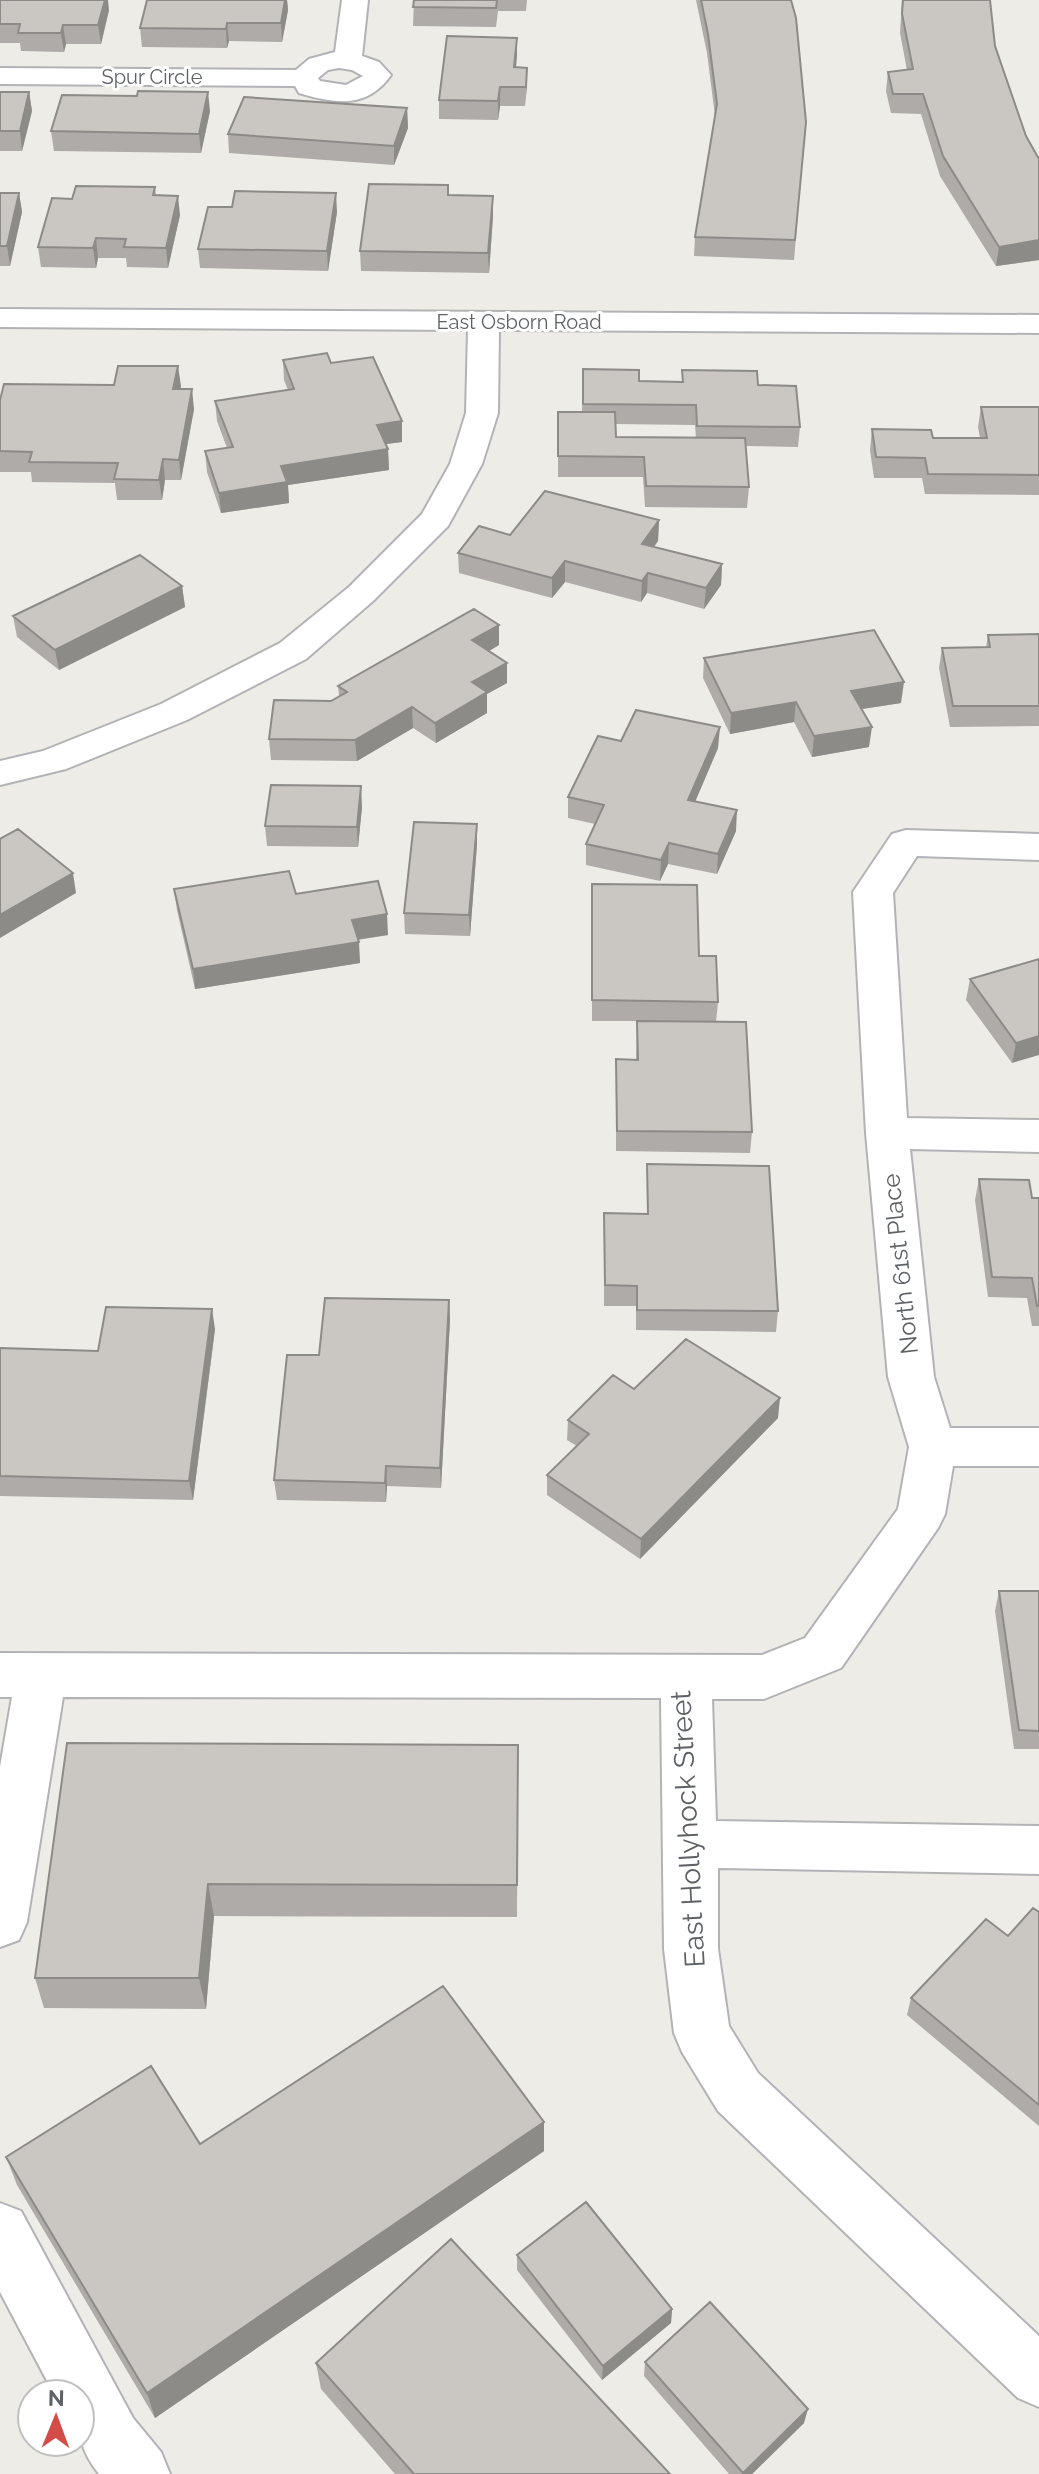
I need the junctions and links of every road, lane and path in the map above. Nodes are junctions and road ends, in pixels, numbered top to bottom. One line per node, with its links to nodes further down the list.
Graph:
1 (355, 0): 2 (street, Spur Circle)
2 (0, 76)
3 (0, 318): 4 (street, East Osborn Road)
4 (484, 321): 5 (street, East Osborn Road); 6 (street)
5 (1039, 324)
6 (0, 773)
7 (1039, 847): 8 (street, North 61st Place)
8 (887, 1133): 9 (street); 10 (street, North 61st Place)
9 (1039, 1136)
10 (932, 1447): 11 (street); 13 (street, North 61st Place)
11 (1039, 1447)
12 (21, 1675): 13 (street, East Hollyhock Street); 16 (street)
13 (686, 1679): 14 (street, East Hollyhock Street)
14 (691, 1844): 15 (street); 18 (street, East Hollyhock Street)
15 (1039, 1850)
16 (0, 1922)
17 (0, 2232): 19 (street)
18 (1039, 2377)
19 (139, 2474)

